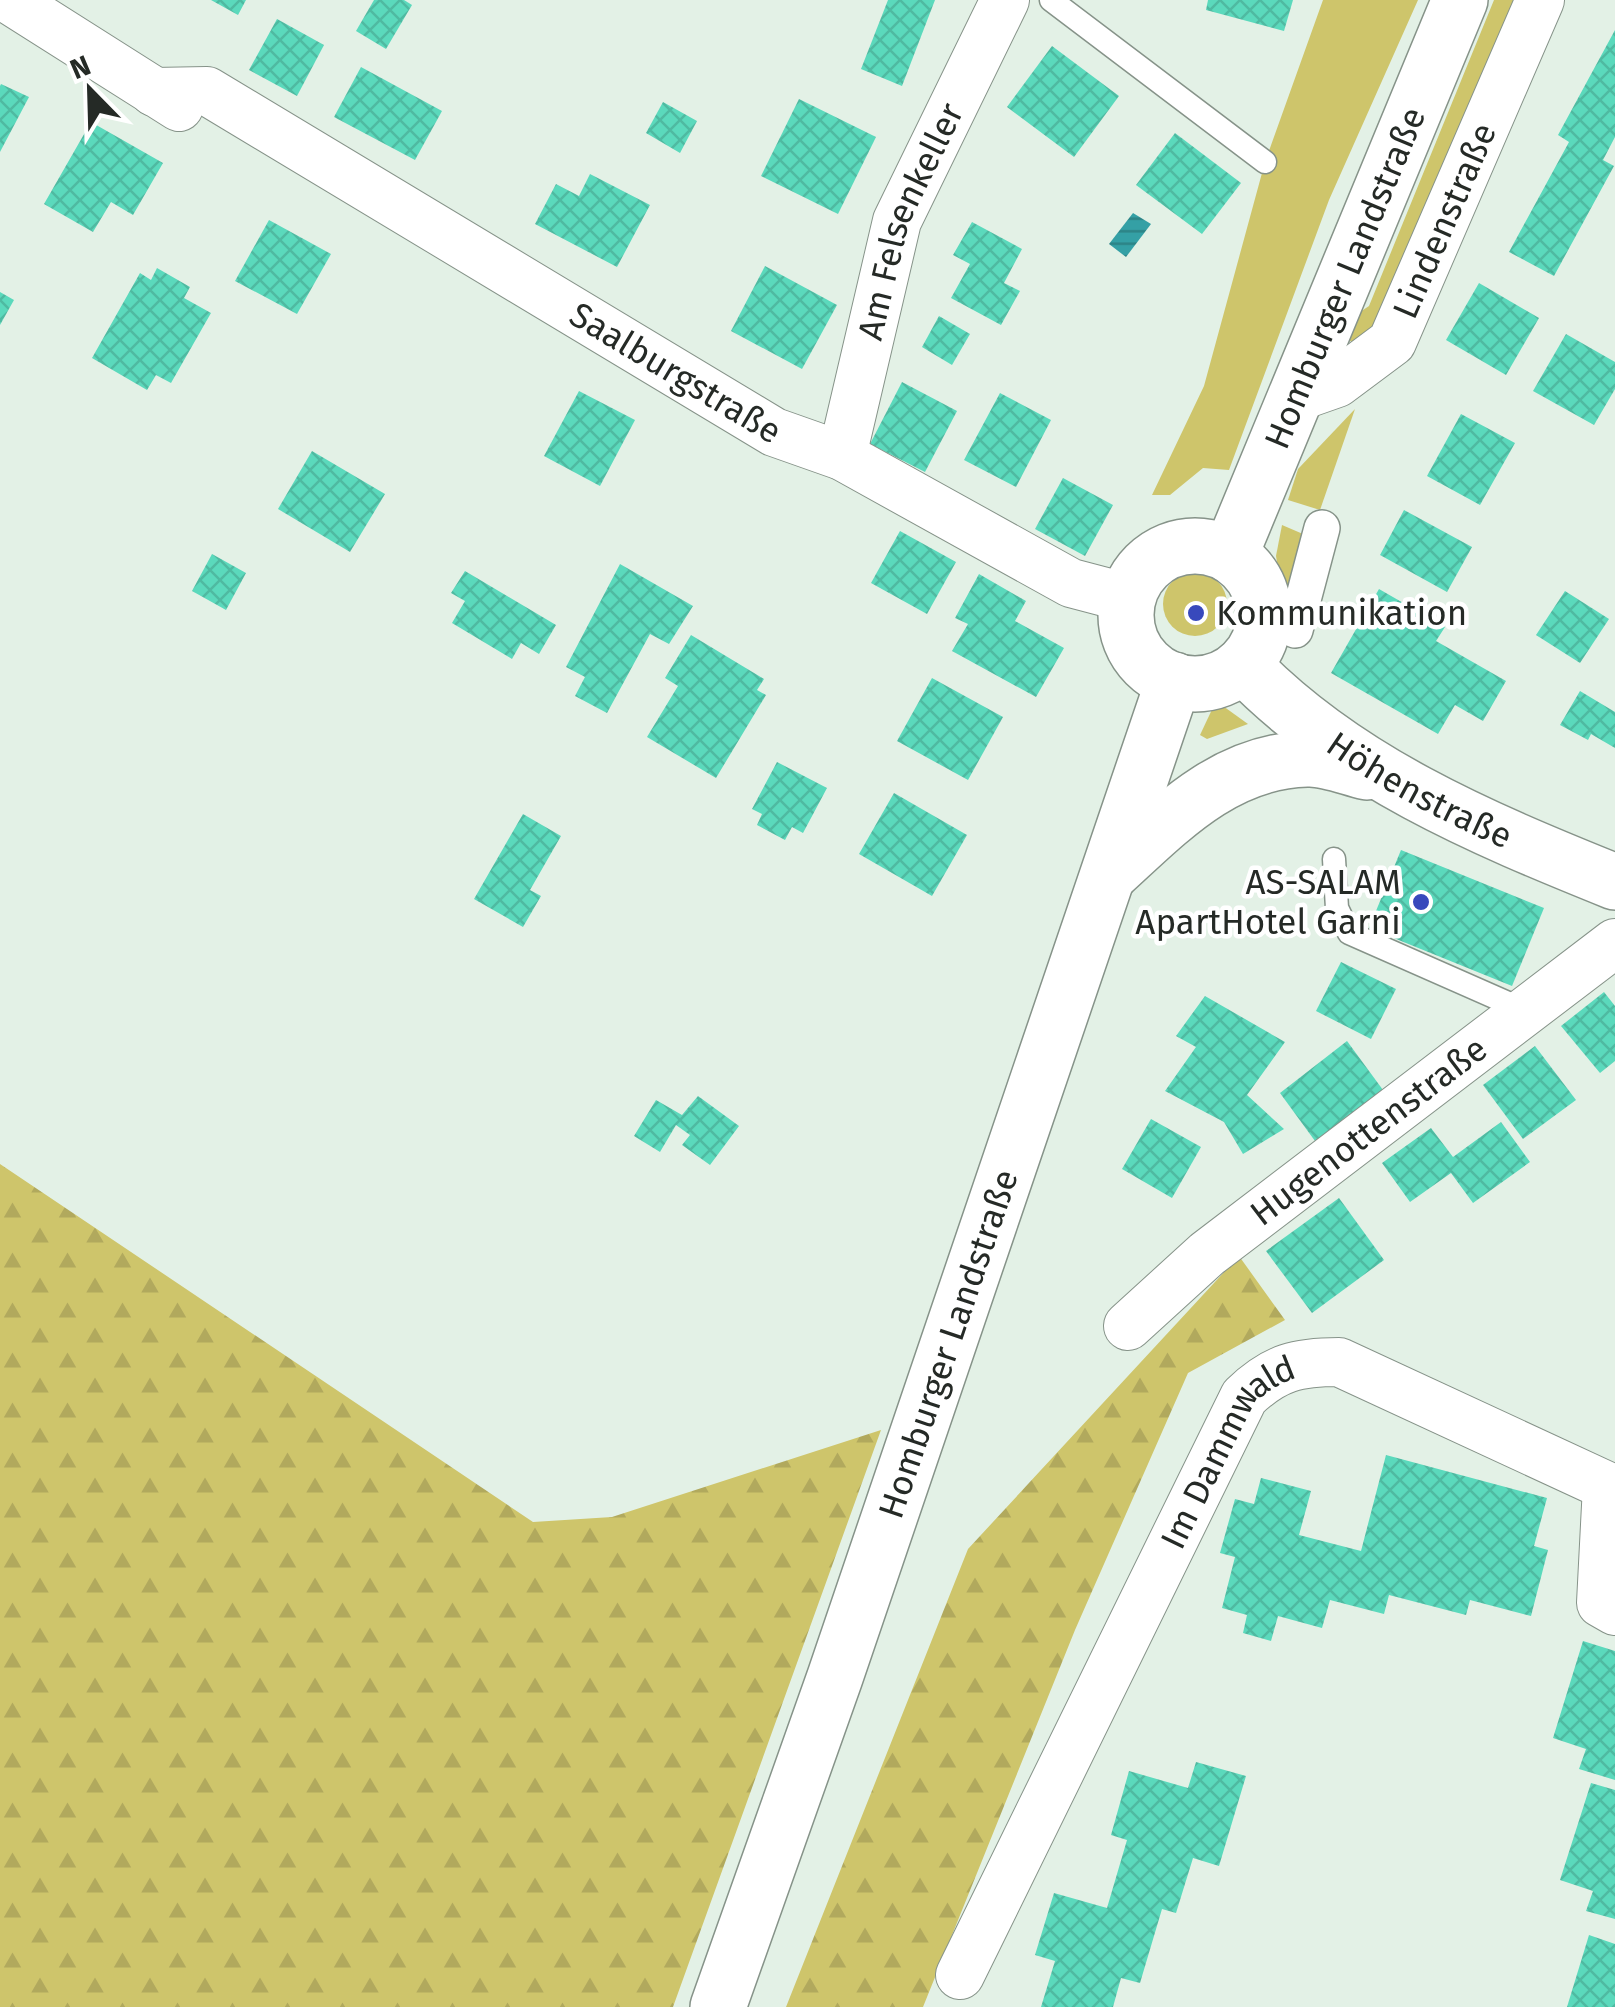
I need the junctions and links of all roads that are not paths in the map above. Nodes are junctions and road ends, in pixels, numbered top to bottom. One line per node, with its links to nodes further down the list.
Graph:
1 (10, 0): 8 (street, Saalburgstraße)
2 (1005, 0): 8 (street, Am Felsenkeller)
3 (1051, 0): 6 (lane)
4 (1460, 0): 7 (street, Homburger Landstraße)
5 (1540, 0): 7 (street, Lindenstraße)
6 (1265, 162)
7 (1300, 396): 10 (street, Homburger Landstraße)
8 (842, 456): 11 (street, Saalburgstraße)
9 (1322, 528): 12 (street)
10 (1230, 556): 11 (street); 13 (street)
11 (1128, 598): 14 (street)
12 (1295, 630)
13 (1243, 665): 14 (street); 15 (street, Höhenstraße)
14 (1174, 680): 17 (street, Homburger Landstraße)
15 (1380, 775): 17 (street); 18 (street, Höhenstraße)
16 (1334, 858): 20 (lane)
17 (1106, 878): 24 (street, Homburger Landstraße)
18 (1615, 882)
19 (1615, 943): 20 (street, Hugenottenstraße)
20 (1526, 1011): 21 (street, Hugenottenstraße)
21 (1128, 1326)
22 (1615, 1611): 23 (street, Im Dammwald)
23 (960, 1975)
24 (718, 2007)

